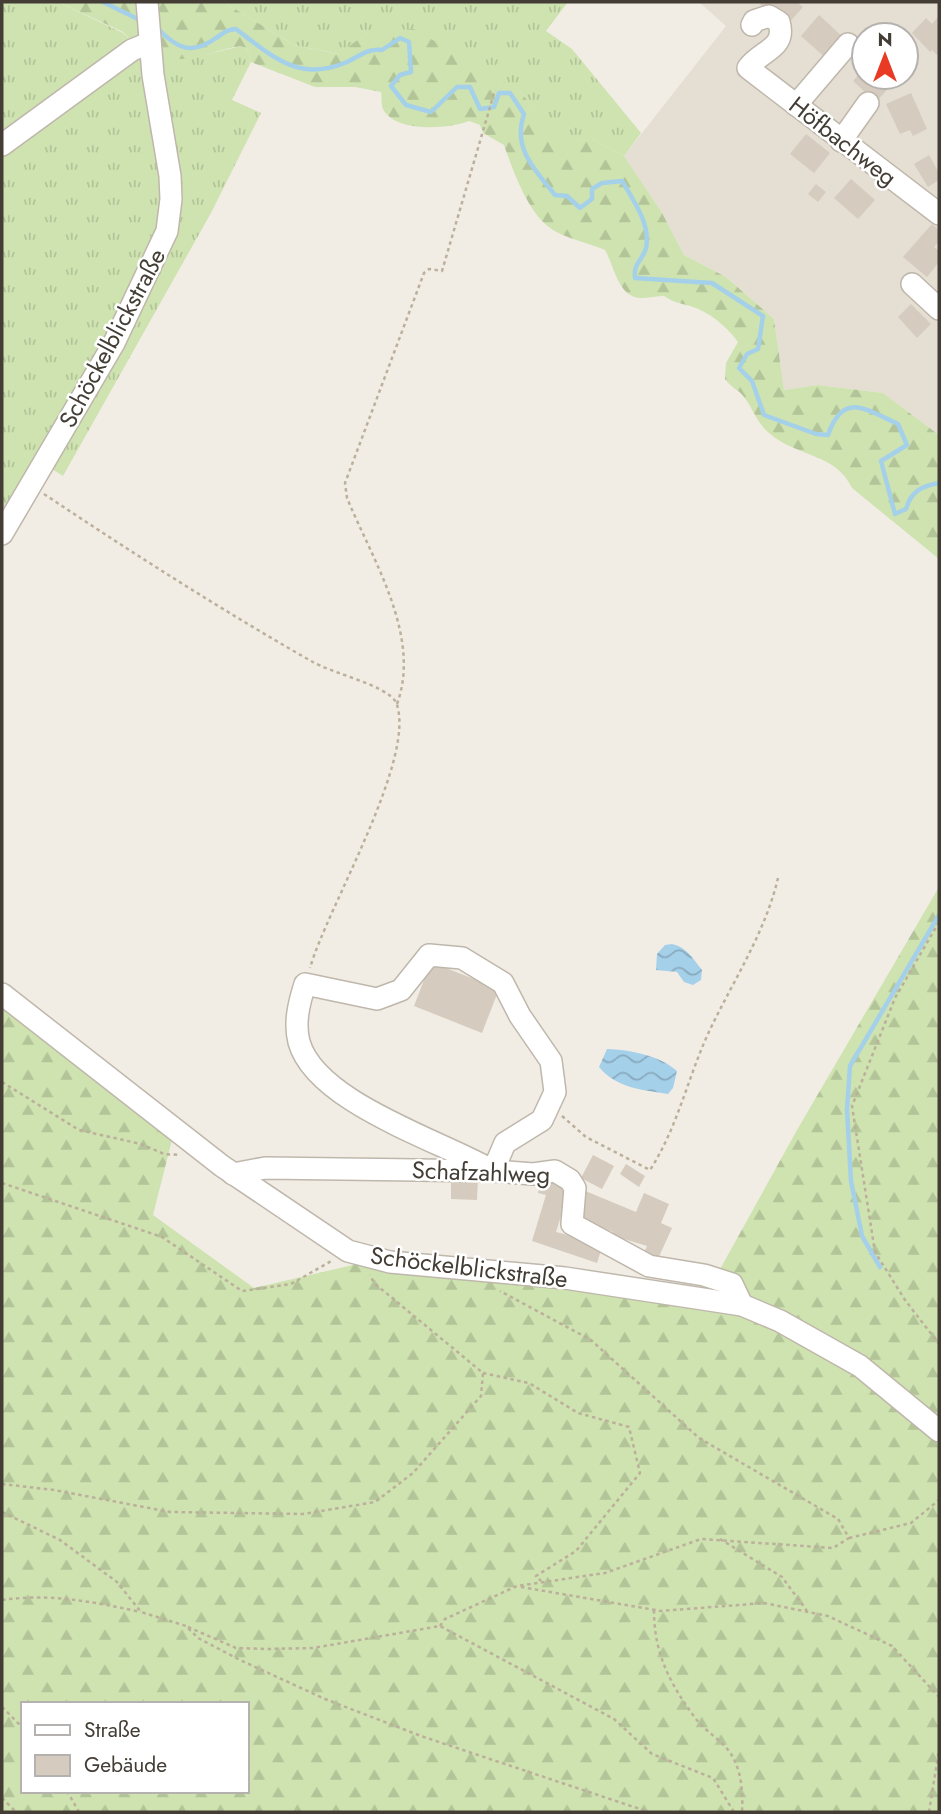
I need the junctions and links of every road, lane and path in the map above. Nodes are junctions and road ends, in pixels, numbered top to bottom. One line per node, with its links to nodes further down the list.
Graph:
1 (752, 25): 6 (street, Höfbachweg)
2 (149, 26): 8 (street); 12 (street, Schöckelblickstraße)
3 (848, 44): 6 (street)
4 (495, 90): 14 (path)
5 (868, 103): 7 (street)
6 (796, 105): 7 (street, Höfbachweg)
7 (841, 141): 9 (street, Höfbachweg)
8 (2, 145)
9 (939, 214)
10 (912, 284): 11 (street)
11 (939, 309)
12 (30, 485): 13 (street, Schöckelblickstraße); 14 (path)
13 (2, 534)
14 (397, 705): 17 (path)
15 (778, 878): 20 (path)
16 (939, 922): 28 (path)
17 (305, 984): 20 (street); 22 (street)
18 (2, 994): 21 (street, Schöckelblickstraße)
19 (2, 1082): 21 (path)
20 (550, 1103): 22 (street)
21 (212, 1158): 23 (street, Schöckelblickstraße)
22 (493, 1171): 23 (street, Schafzahlweg); 27 (street, Schafzahlweg)
23 (233, 1174): 25 (street, Schöckelblickstraße)
24 (2, 1182): 25 (path)
25 (354, 1253): 27 (street, Schöckelblickstraße); 29 (path)
26 (489, 1285): 34 (path)
27 (742, 1304): 30 (street, Schöckelblickstraße)
28 (939, 1344)
29 (482, 1373): 31 (path); 36 (path)
30 (939, 1431)
31 (2, 1485)
32 (939, 1500): 34 (path)
33 (2, 1512): 41 (path)
34 (849, 1538): 35 (path)
35 (719, 1539): 36 (path); 40 (path)
36 (541, 1583): 37 (path)
37 (517, 1586): 39 (path); 43 (path)
38 (2, 1600): 41 (path)
39 (654, 1610): 40 (path); 54 (path)
40 (807, 1611): 44 (path)
41 (141, 1612): 42 (path)
42 (186, 1626): 43 (path); 52 (path)
43 (440, 1626): 53 (path)
44 (939, 1698)
45 (2, 1707): 46 (path)
46 (21, 1726)
47 (939, 1750): 55 (path)
48 (68, 1793): 51 (path)
49 (2, 1798): 50 (path)
50 (16, 1812)
51 (79, 1812)
52 (649, 1812)
53 (734, 1812)
54 (742, 1812)
55 (929, 1812)

